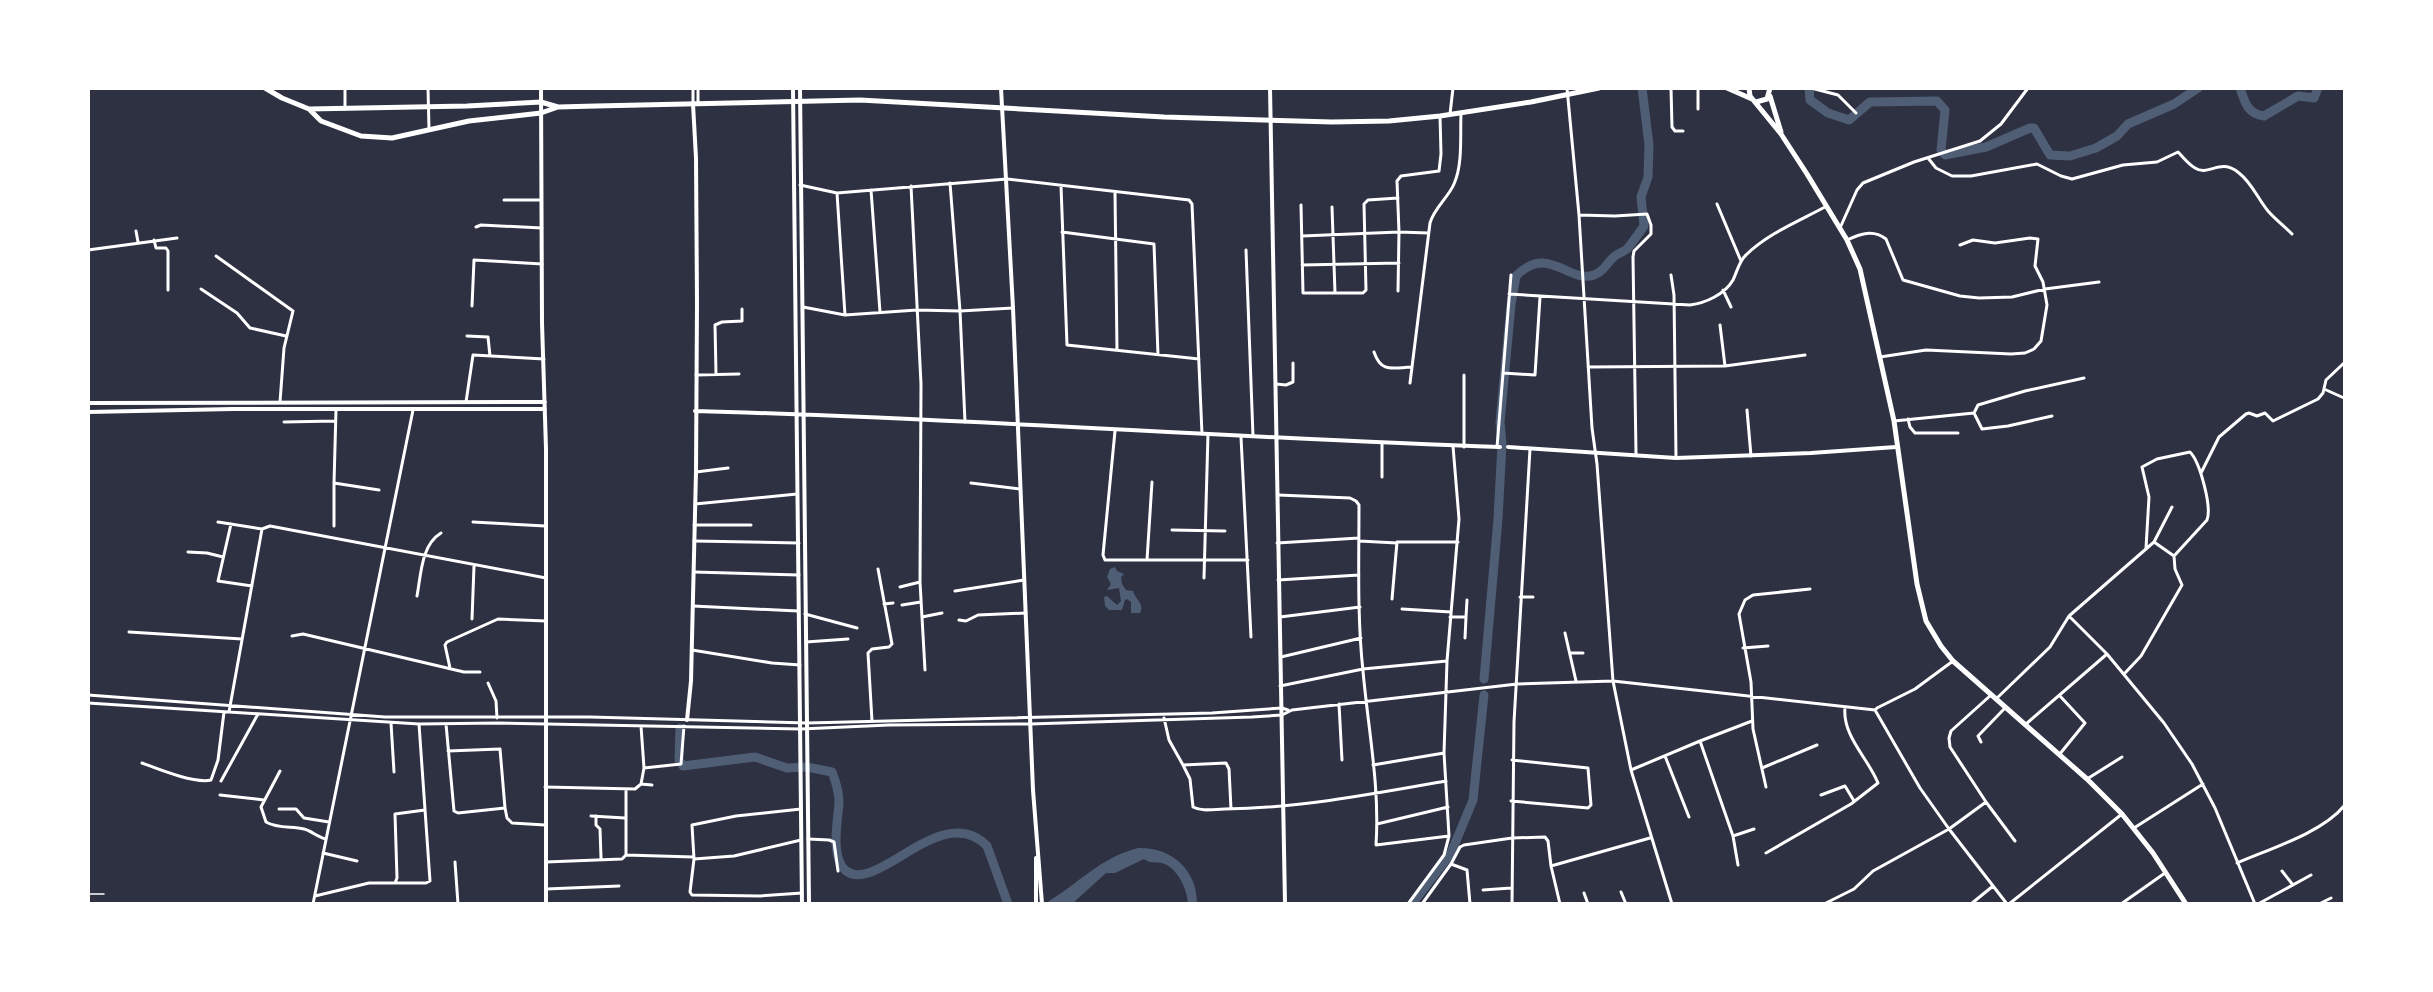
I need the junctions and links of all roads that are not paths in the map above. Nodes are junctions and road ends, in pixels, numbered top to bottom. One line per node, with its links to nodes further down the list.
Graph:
1 (265, 88): 29 (highway)
2 (345, 88): 30 (street)
3 (428, 88): 27 (street)
4 (541, 88): 22 (street)
5 (693, 88): 24 (street)
6 (698, 88): 24 (street)
7 (793, 88): 23 (street)
8 (800, 88): 23 (street)
9 (1001, 88): 26 (street)
10 (1270, 88): 37 (street)
11 (1453, 88): 35 (street)
12 (1599, 88): 20 (highway)
13 (1671, 88): 40 (street)
14 (1698, 88): 31 (street)
15 (1727, 88): 21 (highway)
16 (1749, 88): 21 (highway)
17 (1811, 88): 34 (street)
18 (2028, 88): 42 (street)
19 (1771, 91): 21 (highway); 41 (highway)
20 (1568, 92): 32 (highway); 58 (street)
21 (1754, 100): 41 (highway)
22 (541, 102): 25 (highway); 27 (highway); 33 (street)
23 (797, 102): 24 (highway); 26 (highway); 45 (street); 146 (street)
24 (696, 104): 25 (highway); 129 (street)
25 (558, 106): 33 (highway)
26 (1002, 106): 37 (highway); 43 (street)
27 (429, 107): 30 (highway); 39 (street)
28 (326, 108): 29 (highway); 30 (highway); 38 (highway)
29 (309, 109): 38 (highway)
30 (345, 109)
31 (1698, 110)
32 (1461, 112): 35 (highway); 66 (street)
33 (541, 113): 39 (highway); 53 (street)
34 (1856, 113)
35 (1450, 114): 36 (highway)
36 (1440, 116): 37 (highway); 51 (street)
37 (1271, 120): 133 (street)
38 (321, 121): 39 (highway)
39 (429, 129)
40 (1683, 131)
41 (1781, 134): 56 (highway)
42 (1928, 158): 61 (street); 68 (street)
43 (1007, 179): 44 (street); 47 (street); 102 (street)
44 (950, 183): 46 (street); 105 (street)
45 (800, 185): 49 (street); 100 (street)
46 (911, 186): 48 (street); 104 (street)
47 (1061, 186): 50 (street); 63 (street)
48 (871, 190): 49 (street); 106 (street)
49 (837, 193): 107 (street)
50 (1115, 193): 71 (street); 118 (street)
51 (1398, 198): 64 (street); 65 (street)
52 (504, 200): 53 (street)
53 (543, 200): 60 (street)
54 (1717, 204): 79 (street)
55 (1301, 205): 69 (street)
56 (1827, 206): 61 (highway); 79 (street)
57 (1332, 207): 67 (street)
58 (1579, 215): 96 (street); 97 (street)
59 (476, 227): 60 (street)
60 (542, 228): 83 (street)
61 (1840, 228): 73 (highway)
62 (136, 231): 74 (street)
63 (1062, 232): 71 (street); 111 (street)
64 (1399, 232): 65 (street); 66 (street); 82 (street)
65 (1365, 233): 67 (street); 81 (street)
66 (1428, 233): 124 (street)
67 (1334, 234): 69 (street); 80 (street)
68 (2292, 234)
69 (1302, 236): 84 (street)
70 (177, 238): 72 (street)
71 (1115, 238): 111 (street); 113 (street)
72 (154, 240): 74 (street); 90 (street)
73 (1847, 240): 89 (street); 116 (highway)
74 (138, 242): 76 (street)
75 (1960, 245): 89 (street)
76 (88, 250)
77 (1246, 250): 162 (street)
78 (216, 256): 109 (street)
79 (1741, 261): 91 (street)
80 (1334, 262): 81 (street); 84 (street); 93 (street)
81 (1365, 262): 82 (street); 93 (street)
82 (1399, 262): 92 (street)
83 (542, 264): 99 (street); 117 (street)
84 (1302, 265): 93 (street)
85 (1511, 275): 94 (street)
86 (1671, 275): 98 (street)
87 (2099, 282): 89 (street)
88 (201, 289): 109 (street)
89 (2045, 289): 116 (street)
90 (168, 290)
91 (1724, 290): 98 (street); 101 (street)
92 (1398, 291)
93 (1335, 293)
94 (1509, 294): 95 (street); 126 (street)
95 (1540, 297): 96 (street); 126 (street)
96 (1585, 301): 97 (street); 125 (street)
97 (1634, 302): 98 (street); 121 (street)
98 (1674, 304): 122 (street)
99 (472, 306)
100 (803, 307): 107 (street); 147 (street)
101 (1731, 307)
102 (1013, 308): 105 (street); 156 (street)
103 (742, 309): 127 (street)
104 (917, 310): 105 (street); 106 (street); 151 (street)
105 (960, 311): 155 (street)
106 (880, 312): 107 (street)
107 (844, 315)
108 (1720, 325): 123 (street)
109 (287, 336): 136 (street)
110 (467, 336): 115 (street)
111 (1117, 350): 113 (street)
112 (1374, 352): 124 (street)
113 (1158, 355): 118 (street)
114 (1805, 355): 123 (street)
115 (490, 356): 117 (street); 137 (street)
116 (1880, 357): 153 (highway)
117 (544, 359): 138 (street)
118 (1199, 359): 159 (street)
119 (1293, 363): 133 (street)
120 (2344, 363): 134 (street)
121 (1635, 366): 122 (street); 125 (street); 172 (street)
122 (1675, 366): 123 (street); 174 (street)
123 (1725, 366)
124 (1412, 367): 132 (street)
125 (1588, 367): 171 (street)
126 (1504, 373): 167 (street)
127 (716, 374): 128 (street); 129 (street)
128 (739, 374)
129 (696, 375): 144 (street)
130 (1464, 375): 166 (street)
131 (2084, 378): 148 (street)
132 (1410, 383)
133 (1276, 384): 163 (street)
134 (2324, 388): 135 (street); 177 (street)
135 (2344, 398)
136 (280, 402): 137 (street); 139 (street)
137 (466, 402): 138 (street)
138 (545, 402): 140 (street)
139 (88, 403)
140 (545, 409): 142 (street); 194 (street)
141 (336, 410): 142 (street); 145 (street); 152 (street)
142 (412, 410): 207 (street)
143 (1747, 410): 173 (street)
144 (695, 411): 146 (street); 176 (street)
145 (88, 412)
146 (797, 413): 147 (street); 184 (street)
147 (804, 413): 151 (street); 222 (street)
148 (1974, 413): 149 (street); 150 (street)
149 (2052, 416)
150 (1908, 419): 153 (street); 158 (street)
151 (922, 420): 155 (street); 226 (street)
152 (335, 421): 154 (street); 180 (street)
153 (1894, 421): 169 (highway)
154 (284, 422)
155 (965, 422): 156 (street)
156 (1017, 424): 157 (street); 182 (street)
157 (1115, 431): 159 (street); 213 (street)
158 (1958, 433)
159 (1202, 434): 160 (street)
160 (1208, 434): 161 (street); 197 (street)
161 (1241, 437): 162 (street); 215 (street)
162 (1253, 438): 163 (street)
163 (1277, 439): 164 (street); 185 (street)
164 (1382, 444): 165 (street); 178 (street)
165 (1453, 446): 166 (street); 202 (street)
166 (1464, 447): 167 (street)
167 (1498, 447): 168 (street)
168 (1508, 447): 170 (street)
169 (1896, 447): 173 (street); 275 (highway)
170 (1530, 449): 171 (street); 232 (street)
171 (1594, 451): 172 (street); 283 (street)
172 (1636, 454): 174 (street)
173 (1751, 456): 174 (street)
174 (1676, 458)
175 (728, 468): 176 (street)
176 (696, 472): 186 (street)
177 (2201, 473): 208 (street); 211 (street)
178 (1382, 477)
179 (1152, 482): 213 (street)
180 (334, 483): 183 (street); 193 (street)
181 (971, 483): 182 (street)
182 (1020, 489): 224 (street)
183 (379, 490)
184 (798, 494): 186 (street); 204 (street)
185 (1278, 495): 200 (street); 205 (street)
186 (695, 504): 191 (street)
187 (2172, 507): 203 (street)
188 (218, 522): 190 (street)
189 (472, 522): 194 (street)
190 (231, 524): 195 (street); 212 (street)
191 (694, 525): 192 (street); 201 (street)
192 (751, 525)
193 (334, 526)
194 (545, 526): 221 (street)
195 (262, 529): 207 (street); 227 (street)
196 (1172, 530): 197 (street)
197 (1206, 530): 198 (street); 214 (street)
198 (1226, 531)
199 (441, 533): 210 (street)
200 (1359, 540): 205 (street); 206 (street); 219 (street)
201 (694, 541): 204 (street); 218 (street)
202 (1458, 542): 206 (street); 244 (street)
203 (2154, 542): 208 (street); 211 (street)
204 (799, 543): 220 (street)
205 (1277, 543): 225 (street)
206 (1396, 543): 234 (street)
207 (385, 548): 210 (street); 268 (street)
208 (2146, 548): 249 (street)
209 (188, 552): 212 (street)
210 (425, 556): 216 (street); 231 (street)
211 (2174, 556): 281 (street)
212 (224, 557): 227 (street)
213 (1147, 560): 214 (street)
214 (1205, 560): 215 (street); 223 (street)
215 (1248, 560): 260 (street)
216 (474, 566): 221 (street); 253 (street)
217 (878, 569): 238 (street)
218 (694, 572): 220 (street); 240 (street)
219 (1359, 575): 225 (street); 241 (street)
220 (799, 576): 222 (street); 243 (street)
221 (546, 578): 255 (street)
222 (805, 578): 247 (street)
223 (1204, 578)
224 (1024, 580): 230 (street); 246 (street)
225 (1278, 580): 248 (street)
226 (920, 582): 228 (street); 236 (street)
227 (252, 586): 263 (street)
228 (900, 587)
229 (1810, 589): 267 (street)
230 (955, 591)
231 (417, 596)
232 (1520, 597): 233 (street); 285 (street)
233 (1533, 597)
234 (1392, 599)
235 (1467, 600): 252 (street)
236 (921, 602): 239 (street); 250 (street)
237 (893, 603): 238 (street)
238 (884, 604): 319 (street)
239 (902, 605)
240 (693, 606): 243 (street); 269 (street)
241 (1360, 607): 248 (street); 261 (street)
242 (1402, 609): 244 (street)
243 (800, 612): 276 (street)
244 (1451, 612): 251 (street)
245 (942, 613): 250 (street)
246 (1026, 613): 254 (street); 308 (street)
247 (805, 614): 256 (street); 265 (street)
248 (1280, 616): 273 (street)
249 (2069, 616): 272 (street); 291 (street)
250 (922, 617): 279 (street)
251 (1450, 617): 252 (street); 274 (street)
252 (1466, 617): 262 (street)
253 (472, 619)
254 (959, 620)
255 (546, 621): 277 (street); 307 (street)
256 (857, 628)
257 (129, 632): 263 (street)
258 (1565, 633): 270 (street)
259 (292, 636): 268 (street)
260 (1251, 636)
261 (1361, 638): 273 (street); 278 (street)
262 (1465, 638)
263 (242, 639): 295 (street)
264 (848, 639): 265 (street)
265 (806, 642): 316 (street)
266 (1768, 646): 267 (street)
267 (1743, 648): 290 (street)
268 (366, 649): 277 (street); 305 (street)
269 (692, 650): 276 (street); 310 (street)
270 (1570, 653): 271 (street); 282 (street)
271 (1583, 653)
272 (2107, 654): 281 (street); 289 (street)
273 (1281, 657): 286 (street)
274 (1447, 661): 278 (street); 287 (street)
275 (1953, 661): 291 (highway); 300 (street)
276 (800, 665): 315 (street)
277 (450, 668): 280 (street)
278 (1363, 669): 286 (street); 292 (street)
279 (925, 670)
280 (480, 672)
281 (2125, 674): 350 (street)
282 (1576, 681): 283 (street); 285 (street)
283 (1613, 681): 290 (street); 342 (street)
284 (488, 683): 309 (street)
285 (1517, 684): 287 (street); 336 (street)
286 (1280, 686): 298 (street)
287 (1446, 692): 292 (street); 331 (street)
288 (88, 695): 295 (street)
289 (2060, 696): 322 (street); 332 (street)
290 (1752, 697): 296 (street); 313 (street)
291 (1994, 697): 297 (highway); 360 (street)
292 (1366, 701): 294 (street); 339 (street)
293 (88, 704): 301 (street)
294 (1339, 705): 299 (street); 335 (street)
295 (231, 706): 302 (street); 305 (street)
296 (1845, 707): 300 (street); 359 (street)
297 (2006, 707): 322 (highway); 328 (street)
298 (1282, 708): 299 (street); 304 (street); 306 (street)
299 (1290, 710): 306 (street)
300 (1875, 710): 379 (street)
301 (224, 712): 302 (street); 337 (street)
302 (229, 712): 303 (street)
303 (258, 714): 312 (street); 346 (street)
304 (1163, 714): 308 (street); 311 (street)
305 (352, 715): 309 (street); 312 (street)
306 (1282, 715): 311 (street); 362 (street)
307 (546, 717): 309 (street); 310 (street); 321 (street)
308 (1029, 717): 319 (street); 320 (street)
309 (498, 718)
310 (687, 720): 315 (street); 324 (street)
311 (1164, 720): 320 (street); 338 (street)
312 (351, 721): 314 (street); 374 (street)
313 (1752, 721): 327 (street); 341 (street)
314 (391, 723): 317 (street); 344 (street)
315 (801, 723): 316 (street); 325 (street)
316 (807, 723): 319 (street); 326 (street)
317 (419, 724): 318 (street); 368 (street)
318 (446, 724): 321 (street); 330 (street)
319 (872, 724): 320 (street); 326 (street)
320 (1030, 724): 391 (street)
321 (546, 725): 323 (street); 352 (street)
322 (2024, 725): 332 (highway)
323 (641, 726): 324 (street); 340 (street)
324 (685, 726): 325 (street); 340 (street)
325 (801, 729): 326 (street); 366 (street)
326 (807, 729): 385 (street)
327 (1701, 741): 333 (street); 381 (street)
328 (1981, 742)
329 (1817, 745): 341 (street)
330 (448, 751): 364 (street); 364 (street)
331 (1444, 753): 339 (street); 347 (street)
332 (2058, 755): 345 (highway)
333 (1665, 756): 342 (street); 372 (street)
334 (2122, 758): 345 (street)
335 (1342, 760)
336 (1512, 760): 358 (street); 358 (street)
337 (142, 763)
338 (1183, 765): 367 (street); 367 (street)
339 (1373, 765): 354 (street)
340 (644, 768): 348 (street)
341 (1762, 768): 351 (street)
342 (1631, 770): 383 (street)
343 (280, 771): 357 (street)
344 (394, 772)
345 (2087, 779): 369 (highway)
346 (221, 781)
347 (1446, 781): 354 (street); 363 (street)
348 (641, 784): 349 (street); 353 (street)
349 (652, 784)
350 (2203, 784): 377 (street); 397 (street)
351 (1766, 787)
352 (545, 788): 353 (street); 376 (street)
353 (626, 789): 373 (street)
354 (1375, 794): 362 (street); 375 (street)
355 (220, 795): 357 (street)
356 (1821, 795): 359 (street)
357 (264, 800): 384 (street)
358 (1511, 801): 382 (street)
359 (1854, 801): 389 (street)
360 (1986, 802): 379 (street); 387 (street)
361 (2344, 806): 397 (street)
362 (1283, 807): 367 (street); 426 (street)
363 (1448, 807): 375 (street); 380 (street)
364 (505, 808): 376 (street)
365 (279, 809): 374 (street)
366 (801, 809): 386 (street); 392 (street)
367 (1231, 809)
368 (425, 810): 405 (street); 405 (street)
369 (2122, 814): 377 (highway); 437 (street)
370 (591, 816): 371 (street)
371 (596, 816): 373 (street); 393 (street)
372 (1689, 817)
373 (626, 818): 390 (street)
374 (329, 822): 384 (street)
375 (1377, 824): 380 (street)
376 (546, 825): 396 (street)
377 (2134, 828): 403 (highway)
378 (1754, 829): 381 (street)
379 (1948, 829): 406 (street); 435 (street)
380 (1449, 836): 427 (street)
381 (1733, 836): 399 (street)
382 (1512, 838): 398 (street); 400 (street); 409 (street)
383 (1650, 838): 400 (street); 434 (street)
384 (326, 839): 388 (street)
385 (808, 839): 401 (street); 423 (street)
386 (802, 840): 392 (street); 414 (street)
387 (2015, 841)
388 (323, 853): 394 (street); 417 (street)
389 (1766, 853)
390 (626, 855): 392 (street); 393 (street)
391 (1036, 857): 424 (street); 425 (street)
392 (693, 858): 414 (street)
393 (602, 859): 396 (street)
394 (357, 861)
395 (455, 862): 420 (street)
396 (546, 862): 410 (street)
397 (2237, 863): 440 (street)
398 (1451, 864): 428 (street); 429 (street)
399 (1738, 865)
400 (1551, 866): 431 (street)
401 (838, 871)
402 (2282, 871): 407 (street)
403 (2166, 872): 438 (street); 439 (highway)
404 (2311, 875): 407 (street)
405 (394, 883): 417 (street)
406 (1993, 885): 436 (street); 437 (street)
407 (2293, 885): 440 (street)
408 (619, 886): 410 (street)
409 (1511, 888): 411 (street); 430 (street)
410 (546, 889): 421 (street)
411 (1483, 890)
412 (1584, 892): 432 (street)
413 (1621, 892): 433 (street)
414 (802, 893): 422 (street)
415 (88, 894): 416 (lane)
416 (104, 894)
417 (315, 896): 419 (street)
418 (2331, 898): 441 (street)
419 (313, 903)
420 (458, 903)
421 (546, 903)
422 (802, 903)
423 (809, 903)
424 (1036, 903)
425 (1042, 903)
426 (1285, 903)
427 (1408, 903)
428 (1422, 903)
429 (1470, 903)
430 (1512, 903)
431 (1560, 903)
432 (1588, 903)
433 (1626, 903)
434 (1672, 903)
435 (1824, 903)
436 (1971, 903)
437 (2008, 903)
438 (2121, 903)
439 (2186, 903)
440 (2256, 903)
441 (2319, 903)

